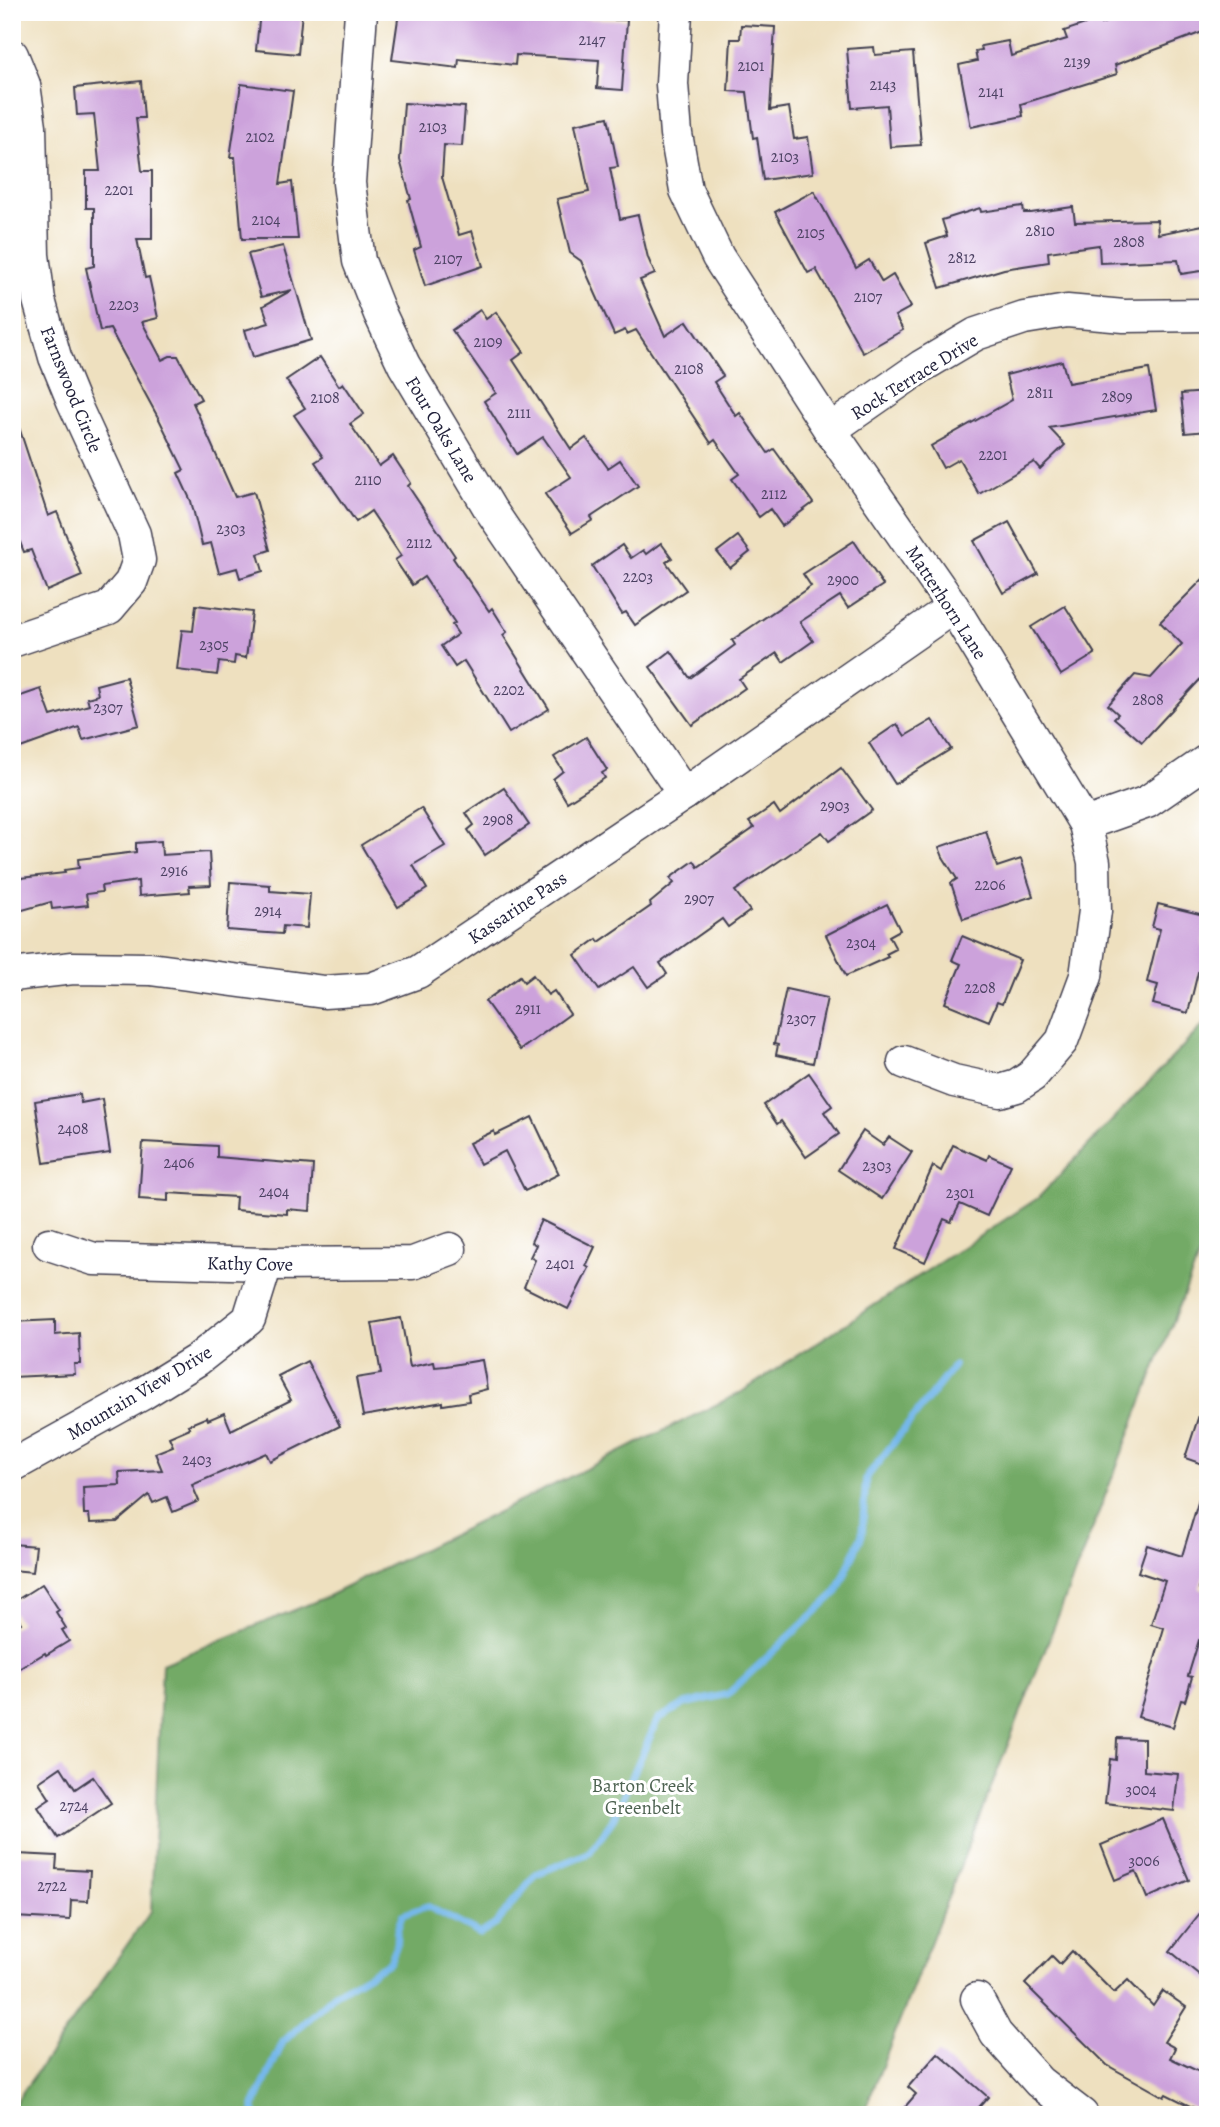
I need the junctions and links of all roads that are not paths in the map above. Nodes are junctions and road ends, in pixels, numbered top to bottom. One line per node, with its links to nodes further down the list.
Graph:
1 (361, 12): 9 (street, Four Oaks Lane)
2 (676, 12): 5 (street, Matterhorn Lane)
3 (12, 55): 7 (street, Farnswood Circle)
4 (1208, 315): 5 (street, Rock Terrace Drive)
5 (830, 430): 6 (street, Matterhorn Lane)
6 (953, 607): 9 (street, Kassarine Pass); 10 (street, Matterhorn Lane)
7 (12, 641)
8 (1208, 760): 10 (street)
9 (684, 794): 11 (street, Kassarine Pass)
10 (1085, 824): 12 (street, Matterhorn Lane)
11 (12, 975)
12 (904, 1062)
13 (49, 1244): 15 (street, Kathy Cove)
14 (450, 1249): 15 (street, Kathy Cove)
15 (266, 1264): 16 (street, Mountain View Drive)
16 (12, 1466)
17 (976, 1999): 18 (street)
18 (1082, 2115)

